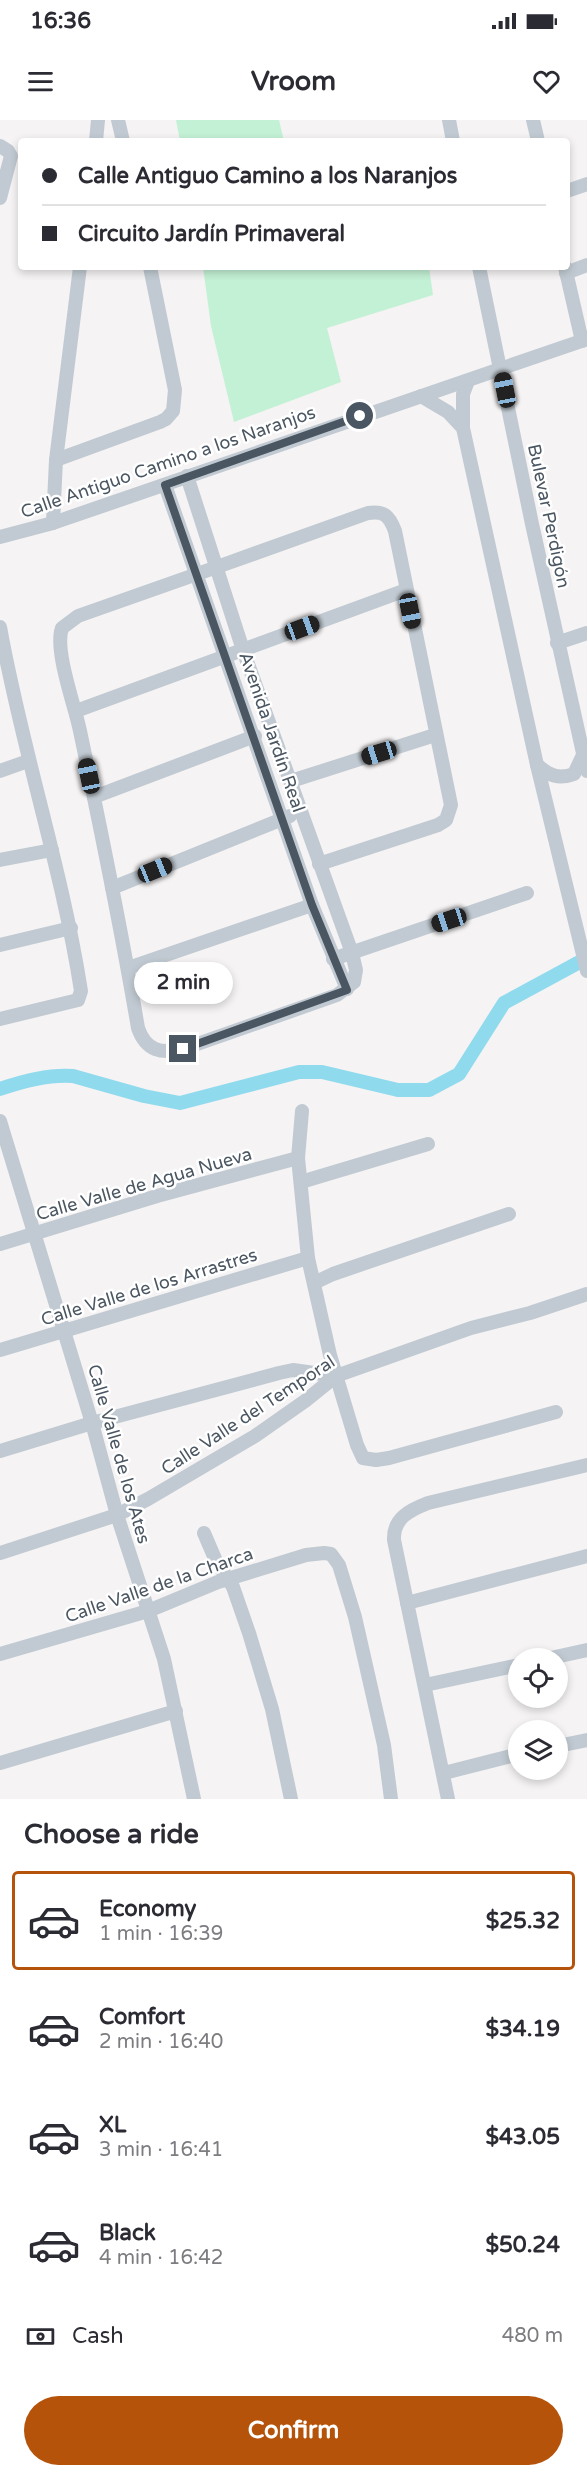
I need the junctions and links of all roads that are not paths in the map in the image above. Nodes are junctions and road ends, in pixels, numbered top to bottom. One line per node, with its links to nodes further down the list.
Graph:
1 (98, 120): 5 (street)
2 (118, 120): 6 (street)
3 (449, 120): 7 (street)
4 (533, 120): 8 (street)
5 (96, 138)
6 (122, 138)
7 (452, 138)
8 (537, 138)
9 (0, 146): 12 (street)
10 (587, 184): 11 (street)
11 (570, 189)
12 (0, 198)
13 (587, 265): 14 (street)
14 (570, 269)
15 (80, 270): 24 (street)
16 (151, 270): 24 (street)
17 (480, 270): 20 (street, Bulevar Perdigón)
18 (565, 270): 19 (street)
19 (584, 340): 20 (street, Calle Antiguo Camino a los Naranjos)
20 (501, 370): 21 (street, Calle Antiguo Camino a los Naranjos); 34 (street, Bulevar Perdigón)
21 (468, 381): 22 (street, Calle Antiguo Camino a los Naranjos); 23 (street)
22 (421, 396): 23 (street); 25 (street, Calle Antiguo Camino a los Naranjos)
23 (463, 428): 42 (street)
24 (56, 460): 27 (street)
25 (187, 476): 26 (street, Calle Antiguo Camino a los Naranjos); 29 (street, Avenida Jardín Real)
26 (165, 485): 27 (street, Calle Antiguo Camino a los Naranjos); 30 (street, Avenida Jardín Real)
27 (52, 523): 28 (street, Calle Antiguo Camino a los Naranjos)
28 (0, 537)
29 (217, 567): 30 (street); 31 (street); 35 (street, Avenida Jardín Real)
30 (196, 573): 36 (street, Avenida Jardín Real); 37 (street)
31 (406, 591): 35 (street); 38 (street)
32 (0, 627): 41 (street)
33 (587, 633): 34 (street)
34 (557, 642): 40 (street, Bulevar Perdigón)
35 (243, 650): 36 (street); 45 (street, Avenida Jardín Real)
36 (227, 655): 37 (street); 39 (street, Avenida Jardín Real)
37 (76, 711): 46 (street)
38 (435, 735): 45 (street); 51 (street)
39 (255, 736): 46 (street); 48 (street, Avenida Jardín Real)
40 (583, 755): 42 (street); 44 (street, Bulevar Perdigón)
41 (28, 761): 43 (street); 49 (street)
42 (537, 765): 60 (street)
43 (0, 771)
44 (587, 771)
45 (291, 781): 47 (street, Avenida Jardín Real)
46 (94, 798): 52 (street)
47 (301, 812): 48 (street); 51 (street, Avenida Jardín Real)
48 (284, 819): 52 (street); 54 (street, Avenida Jardín Real)
49 (52, 850): 50 (street); 55 (street)
50 (0, 860)
51 (319, 864): 57 (street, Avenida Jardín Real)
52 (112, 888): 59 (street)
53 (527, 893): 57 (street)
54 (312, 905): 58 (street, Avenida Jardín Real); 59 (street)
55 (71, 928): 56 (street); 62 (street)
56 (0, 945)
57 (352, 953): 58 (street); 61 (street, Avenida Jardín Real)
58 (333, 958): 61 (street, Avenida Jardín Real)
59 (128, 968): 61 (street)
60 (587, 970)
61 (351, 986)
62 (0, 1019)
63 (302, 1111): 66 (street)
64 (0, 1121): 69 (street, Calle Valle de los Ates)
65 (428, 1144): 67 (street)
66 (298, 1158): 67 (street); 69 (street, Calle Valle de Agua Nueva)
67 (302, 1182): 71 (street)
68 (509, 1214): 72 (street)
69 (34, 1234): 70 (street, Calle Valle de Agua Nueva); 74 (street, Calle Valle de los Ates)
70 (0, 1244)
71 (308, 1258): 72 (street); 74 (street, Calle Valle de los Arrastres)
72 (314, 1283): 76 (street)
73 (587, 1294): 76 (street, Calle Valle del Temporal)
74 (64, 1331): 75 (street, Calle Valle de los Arrastres); 78 (street, Calle Valle de los Ates)
75 (0, 1350)
76 (336, 1376): 77 (street); 78 (street); 81 (street, Calle Valle del Temporal)
77 (556, 1412)
78 (92, 1423): 79 (street); 81 (street, Calle Valle de los Ates)
79 (0, 1451)
80 (587, 1465): 86 (street)
81 (117, 1515): 83 (street, Calle Valle del Temporal); 87 (street, Calle Valle de los Ates)
82 (204, 1533): 85 (street)
83 (0, 1553)
84 (587, 1556): 86 (street)
85 (228, 1580): 87 (street, Calle Valle de la Charca); 100 (street); 101 (street, Calle Valle de la Charca)
86 (407, 1603): 92 (street)
87 (148, 1611): 89 (street, Calle Valle de la Charca); 93 (street, Calle Valle de los Ates)
88 (587, 1650): 90 (street)
89 (0, 1654)
90 (568, 1654)
91 (508, 1667): 92 (street)
92 (425, 1685): 98 (street)
93 (176, 1711): 97 (street); 99 (street, Calle Valle de los Ates)
94 (587, 1740): 95 (street)
95 (568, 1744)
96 (508, 1757): 98 (street)
97 (0, 1763)
98 (444, 1773): 102 (street)
99 (194, 1799)
100 (291, 1799)
101 (392, 1799)
102 (448, 1799)

